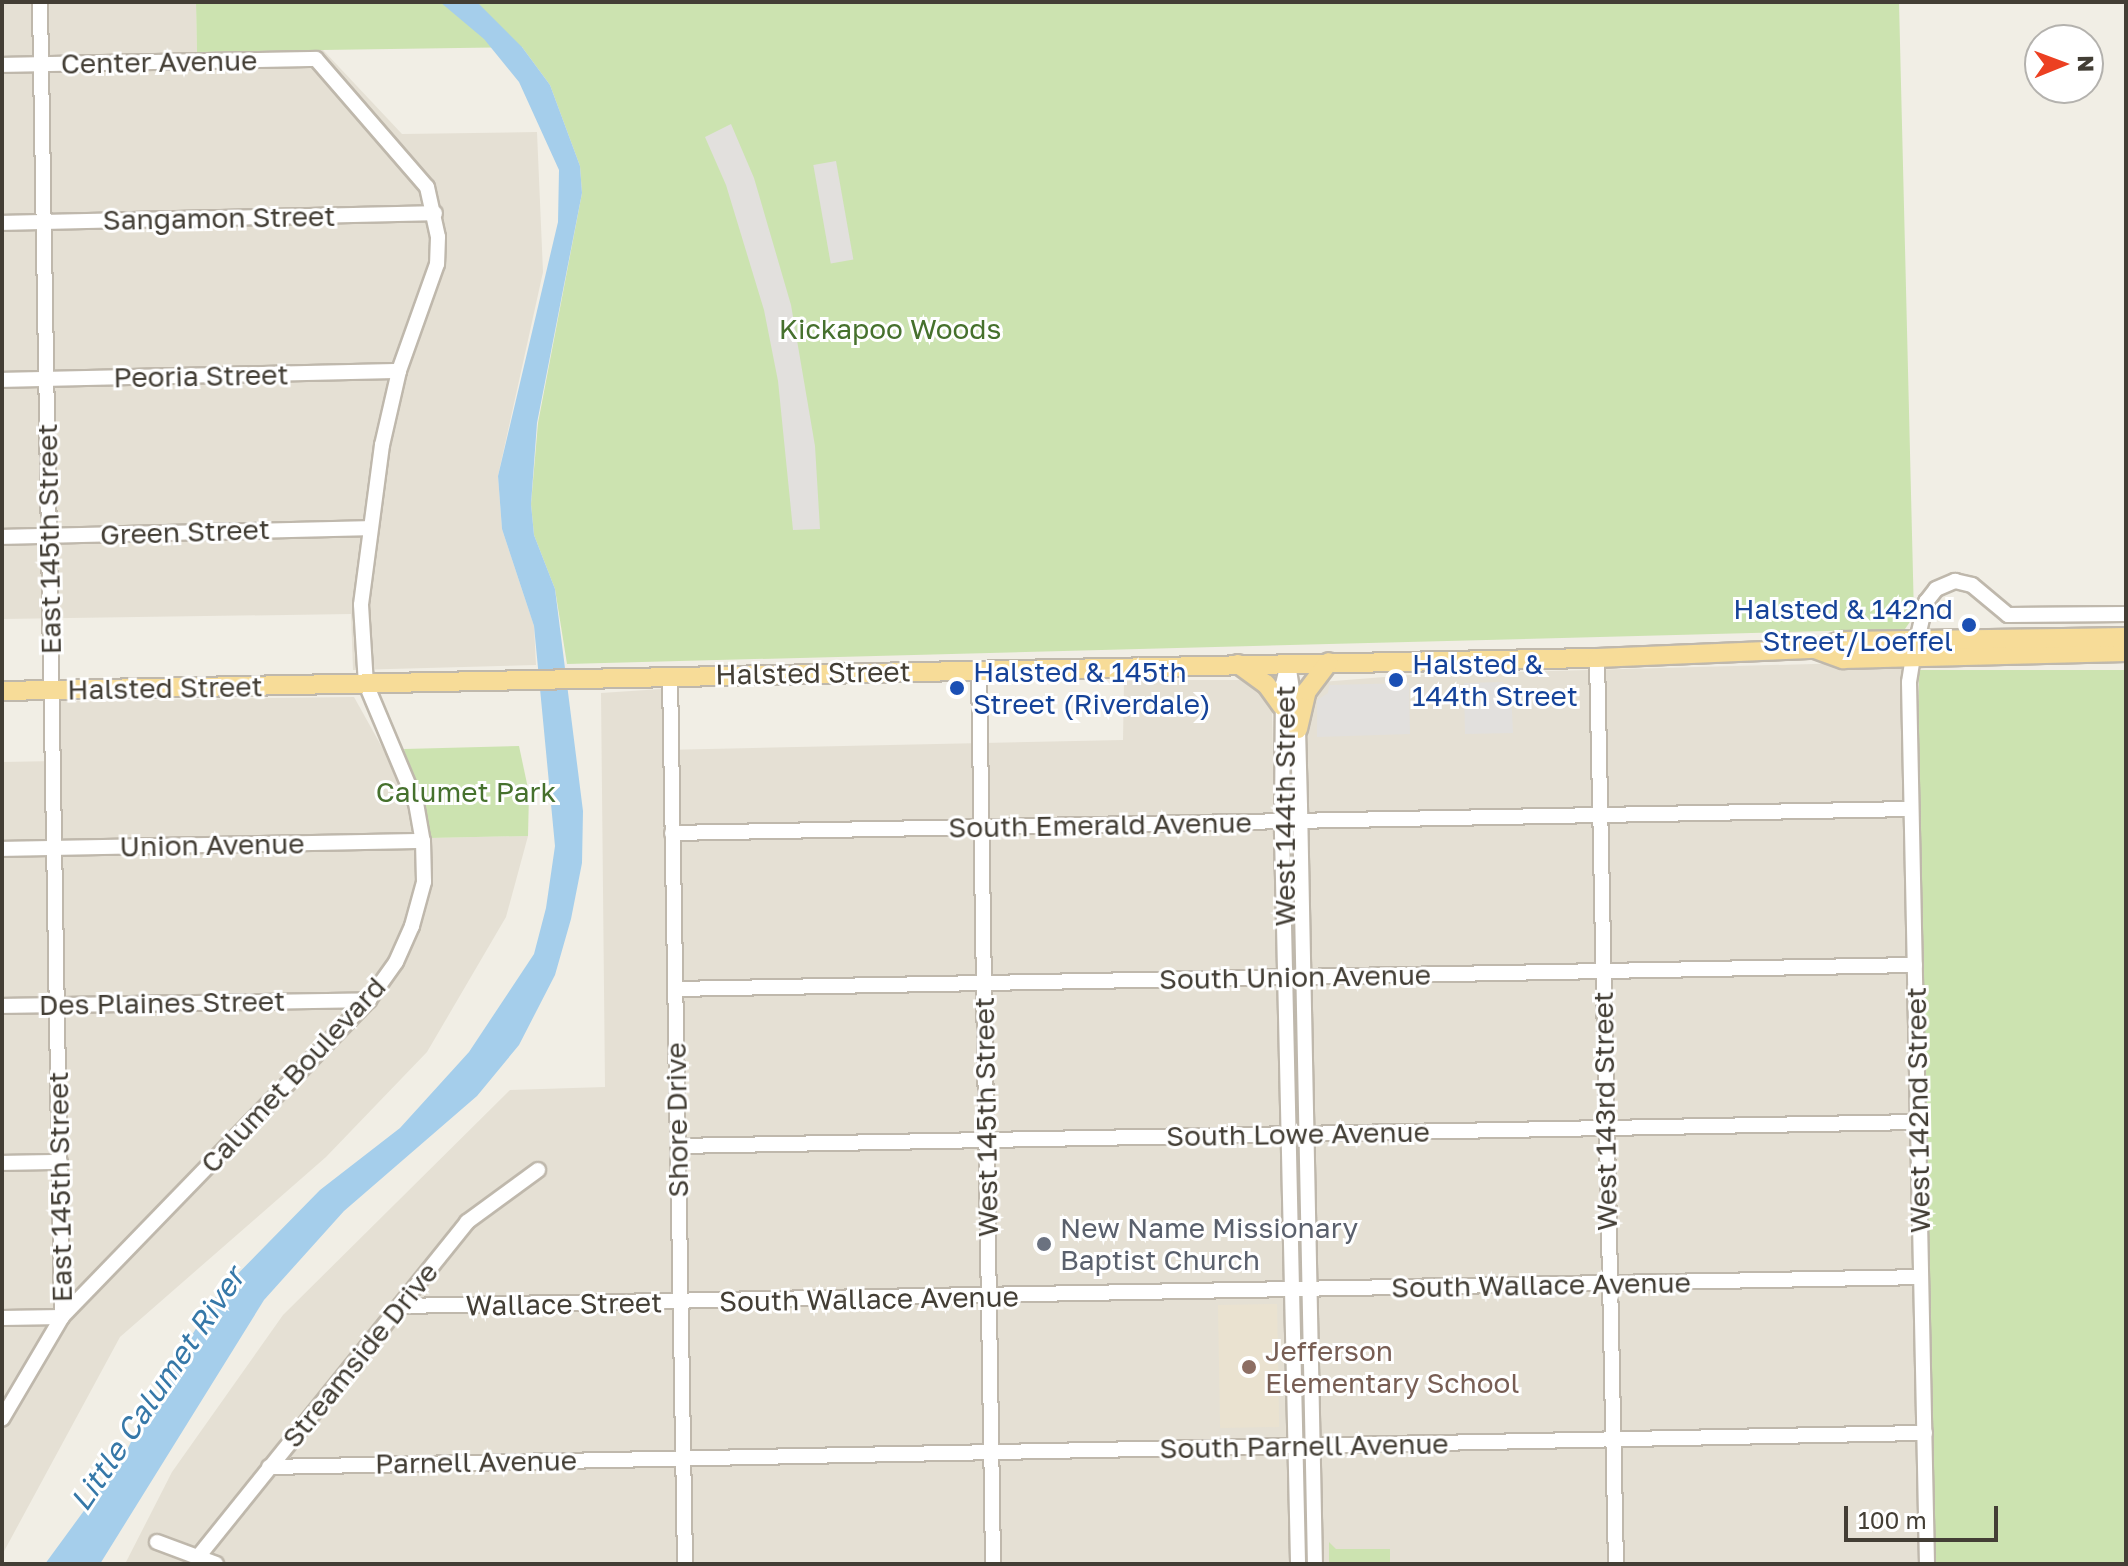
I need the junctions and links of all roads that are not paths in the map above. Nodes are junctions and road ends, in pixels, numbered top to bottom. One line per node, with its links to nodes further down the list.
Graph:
1 (40, 2): 3 (street, East 145th Street)
2 (316, 59): 3 (street, Center Avenue); 5 (street, Calumet Boulevard)
3 (41, 64): 4 (street, Center Avenue); 6 (street, East 145th Street)
4 (2, 65)
5 (435, 213): 6 (street, Sangamon Street); 8 (street, Calumet Boulevard)
6 (43, 222): 7 (street, Sangamon Street); 9 (street, East 145th Street)
7 (2, 223)
8 (399, 371): 9 (street, Peoria Street); 11 (street, Calumet Boulevard)
9 (46, 379): 10 (street, Peoria Street); 12 (street, East 145th Street)
10 (2, 380)
11 (368, 528): 12 (street, Green Street); 24 (street, Calumet Boulevard)
12 (49, 536): 13 (street, Green Street); 25 (street, East 145th Street)
13 (2, 537)
14 (2126, 614): 16 (street, West 142nd Street)
15 (2126, 637): 16 (main road, Halsted Street)
16 (1915, 648): 17 (main road, Halsted Street); 18 (main road, Halsted Street); 29 (street, West 142nd Street)
17 (2126, 652)
18 (1597, 658): 19 (main road, Halsted Street); 30 (street, West 143rd Street)
19 (1329, 662): 20 (main road, Halsted Street); 28 (main road)
20 (1288, 663): 21 (main road, Halsted Street); 27 (street, West 144th Street); 28 (street, West 144th Street)
21 (1238, 664): 22 (main road, Halsted Street); 27 (main road)
22 (979, 670): 23 (main road, Halsted Street); 33 (street, West 145th Street)
23 (670, 677): 24 (main road, Halsted Street); 34 (street, Shore Drive)
24 (366, 684): 25 (main road, Halsted Street); 35 (street, Calumet Boulevard)
25 (51, 690): 26 (main road, Halsted Street); 36 (street, East 145th Street)
26 (2, 691)
27 (1282, 706): 31 (street, West 144th Street)
28 (1298, 729): 32 (street, West 144th Street)
29 (1911, 809): 30 (street, South Emerald Avenue); 38 (street, West 142nd Street)
30 (1601, 815): 32 (street, South Emerald Avenue); 39 (street, West 143rd Street)
31 (1282, 821): 32 (street, South Emerald Avenue); 33 (street, South Emerald Avenue); 40 (street, West 144th Street)
32 (1301, 821): 41 (street, West 144th Street)
33 (981, 827): 34 (street, South Emerald Avenue); 42 (street, West 145th Street)
34 (672, 833): 43 (street, Shore Drive)
35 (423, 841): 36 (street, Union Avenue); 44 (street, Calumet Boulevard)
36 (54, 848): 37 (street, Union Avenue); 45 (street, East 145th Street)
37 (2, 849)
38 (1915, 965): 39 (street, South Union Avenue); 47 (street, West 142nd Street)
39 (1603, 971): 41 (street, South Union Avenue); 48 (street, West 143rd Street)
40 (1285, 977): 41 (street, South Union Avenue); 42 (street, South Union Avenue); 49 (street, West 144th Street)
41 (1304, 977): 50 (street, West 144th Street)
42 (984, 984): 43 (street, South Union Avenue); 51 (street, West 145th Street)
43 (675, 989): 52 (street, Shore Drive)
44 (369, 1000): 45 (street, Des Plaines Street); 63 (street, Calumet Boulevard)
45 (57, 1005): 46 (street, Des Plaines Street); 53 (street, East 145th Street)
46 (2, 1006)
47 (1918, 1122): 48 (street, South Lowe Avenue); 56 (street, West 142nd Street)
48 (1605, 1128): 50 (street, South Lowe Avenue); 57 (street, West 143rd Street)
49 (1288, 1134): 50 (street, South Lowe Avenue); 51 (street, South Lowe Avenue); 59 (street, West 144th Street)
50 (1307, 1134): 58 (street, West 144th Street)
51 (986, 1140): 52 (street, South Lowe Avenue); 60 (street, West 145th Street)
52 (678, 1146): 61 (street, Shore Drive)
53 (60, 1162): 54 (street); 63 (street, East 145th Street)
54 (2, 1163)
55 (538, 1170): 62 (street, Streamside Drive)
56 (1921, 1277): 57 (street, South Wallace Avenue); 66 (street, West 142nd Street)
57 (1608, 1283): 58 (street, South Wallace Avenue); 67 (street, West 143rd Street)
58 (1310, 1289): 59 (street, South Wallace Avenue); 69 (street, West 144th Street)
59 (1292, 1290): 60 (street, South Wallace Avenue); 68 (street, West 144th Street)
60 (988, 1296): 61 (street, South Wallace Avenue); 70 (street, West 145th Street)
61 (681, 1302): 62 (street, Wallace Street); 71 (street, Shore Drive)
62 (400, 1306): 72 (street, Streamside Drive)
63 (62, 1317): 64 (street); 65 (street, Calumet Boulevard)
64 (2, 1318)
65 (2, 1419)
66 (1925, 1433): 67 (street, South Parnell Avenue); 81 (street, West 142nd Street)
67 (1612, 1439): 69 (street, South Parnell Avenue); 80 (street, West 143rd Street)
68 (1295, 1446): 69 (street, South Parnell Avenue); 70 (street, South Parnell Avenue); 78 (street, West 144th Street)
69 (1313, 1446): 79 (street, West 144th Street)
70 (991, 1452): 71 (street, South Parnell Avenue); 77 (street, West 145th Street)
71 (683, 1458): 72 (street, Parnell Avenue); 76 (street, Shore Drive)
72 (269, 1467): 74 (street, Streamside Drive)
73 (157, 1542): 74 (street)
74 (198, 1557): 75 (street)
75 (216, 1564)
76 (685, 1564)
77 (993, 1564)
78 (1298, 1564)
79 (1315, 1564)
80 (1616, 1564)
81 (1927, 1564)

